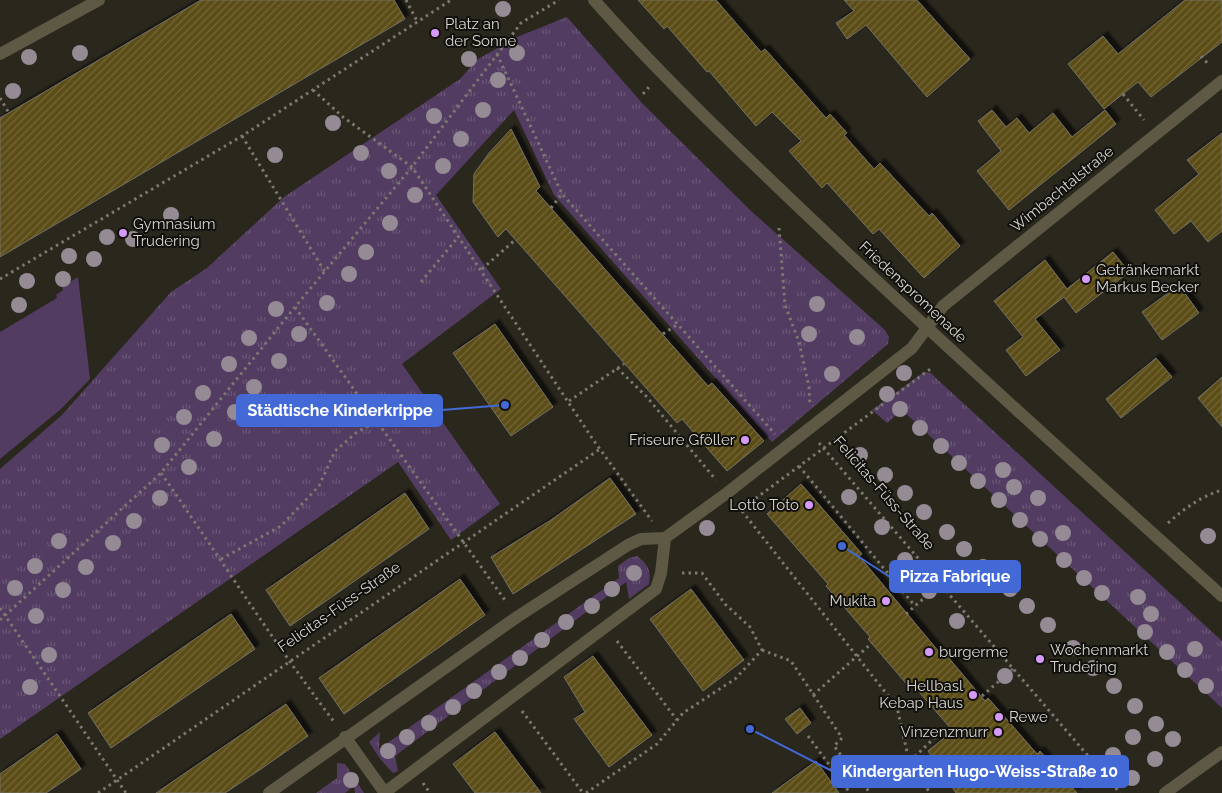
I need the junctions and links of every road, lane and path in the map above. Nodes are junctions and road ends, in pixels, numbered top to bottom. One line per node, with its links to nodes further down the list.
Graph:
1 (99, 0): 8 (street)
2 (406, 0): 6 (path)
3 (451, 0): 6 (path)
4 (559, 0): 7 (path)
5 (594, 0): 32 (street, Friedenspromenade)
6 (418, 22): 13 (path)
7 (496, 53): 20 (path); 21 (path)
8 (0, 54)
9 (1201, 56): 10 (path)
10 (1209, 65)
11 (1222, 81): 32 (street, Wimbachtalstraße)
12 (649, 87): 14 (path)
13 (312, 90): 19 (path); 20 (path)
14 (643, 94)
15 (1123, 94): 18 (path)
16 (0, 98): 17 (path)
17 (9, 113)
18 (1146, 122)
19 (242, 136): 27 (path); 28 (path)
20 (412, 167): 24 (path); 27 (path)
21 (562, 194): 22 (path); 31 (path)
22 (551, 208)
23 (779, 228): 39 (path)
24 (459, 236): 26 (path); 29 (path)
25 (515, 240): 26 (path)
26 (482, 269): 37 (path)
27 (324, 272): 30 (path)
28 (0, 279)
29 (421, 282)
30 (295, 307): 38 (path); 44 (path)
31 (678, 324): 33 (path); 40 (path)
32 (927, 328): 39 (street); 54 (street, Friedenspromenade)
33 (663, 334)
34 (624, 364): 36 (path)
35 (933, 367): 41 (path)
36 (617, 368): 37 (path); 46 (path)
37 (570, 401): 42 (path)
38 (378, 421): 50 (path); 51 (path)
39 (809, 428): 40 (street); 41 (path, Felicitas-Füss-Straße)
40 (786, 446): 46 (street)
41 (824, 448): 43 (path); 53 (path, Felicitas-Füss-Straße)
42 (600, 449): 49 (path); 50 (path, Felicitas-Füss-Straße)
43 (799, 466): 47 (path); 55 (path)
44 (161, 474): 51 (path); 58 (path)
45 (1222, 490): 48 (path)
46 (727, 493): 47 (path); 49 (street)
47 (740, 510): 64 (path)
48 (1180, 512)
49 (665, 538): 52 (street); 59 (street)
50 (464, 541): 59 (path); 65 (path, Felicitas-Füss-Straße)
51 (221, 559): 65 (path)
52 (661, 573): 61 (street); 63 (path)
53 (941, 583): 55 (path); 66 (path, Felicitas-Füss-Straße)
54 (1222, 596)
55 (915, 606): 57 (path)
56 (0, 608): 58 (path)
57 (906, 614)
58 (5, 615): 60 (path); 76 (path)
59 (517, 617): 73 (street)
60 (0, 620)
61 (606, 626): 69 (street); 70 (path)
62 (872, 643): 64 (path)
63 (762, 650): 67 (path); 70 (path)
64 (856, 656): 67 (path); 75 (path)
65 (288, 662): 73 (path); 76 (path, Felicitas-Füss-Straße)
66 (1014, 669): 68 (path); 85 (path, Felicitas-Füss-Straße)
67 (813, 695): 83 (path)
68 (982, 696)
69 (511, 698): 80 (street); 81 (path)
70 (677, 720): 81 (path)
71 (948, 725): 75 (path)
72 (808, 736): 82 (path)
73 (345, 737): 79 (street); 80 (street)
74 (1222, 752): 86 (street)
75 (910, 762): 84 (path)
76 (117, 780): 77 (path, Felicitas-Füss-Straße); 78 (path)
77 (98, 793)
78 (126, 793)
79 (268, 793)
80 (384, 793)
81 (584, 793)
82 (850, 793)
83 (870, 793)
84 (930, 793)
85 (1120, 793)
86 (1165, 793)

